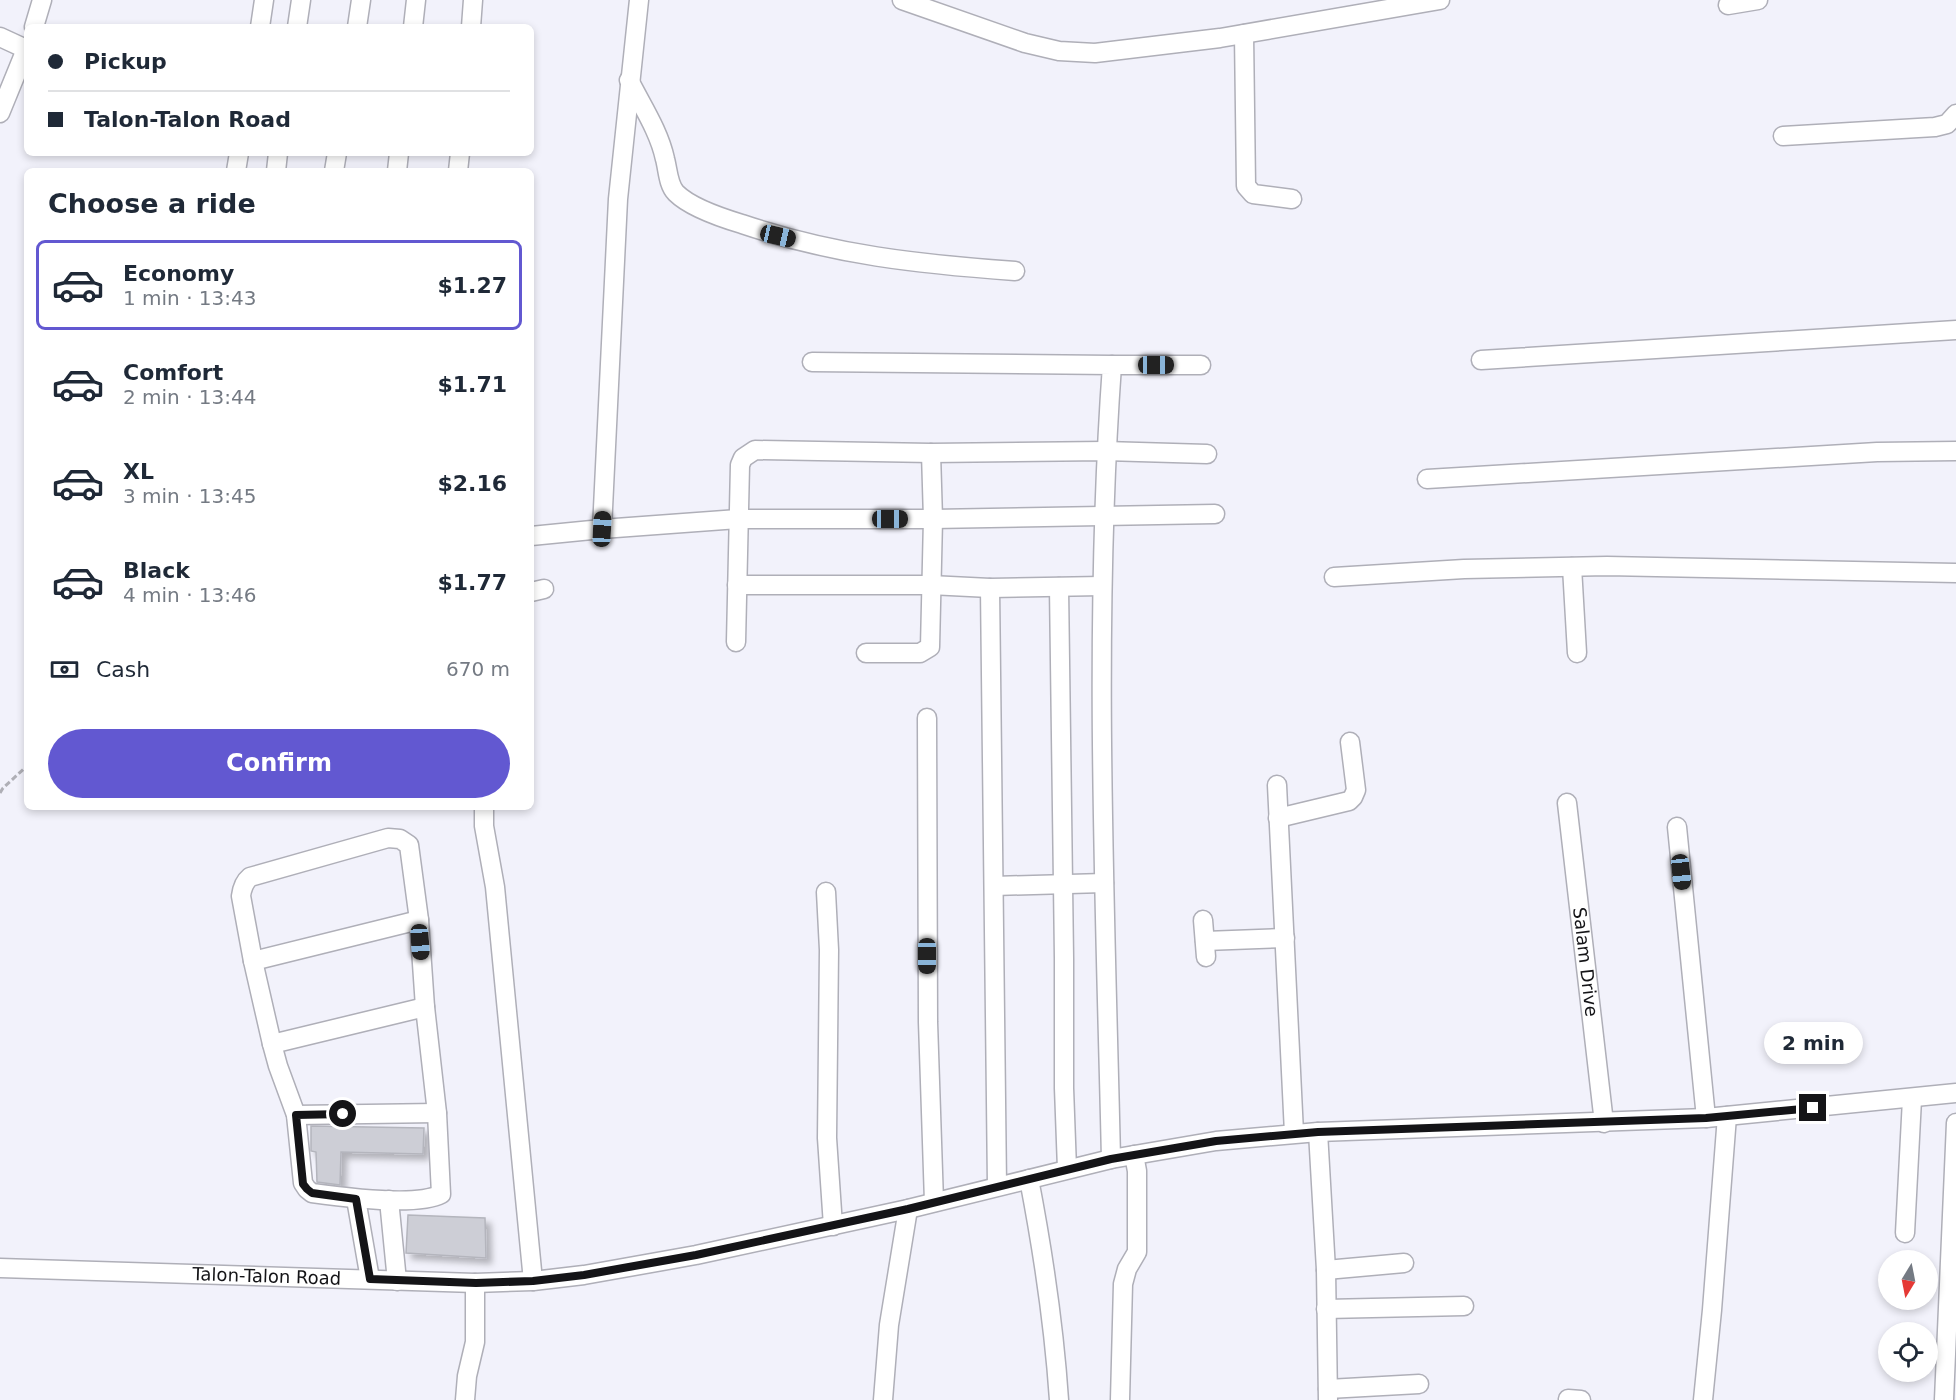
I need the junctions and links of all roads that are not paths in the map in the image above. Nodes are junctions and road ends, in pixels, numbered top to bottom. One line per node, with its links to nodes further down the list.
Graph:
1 (42, 0): 12 (street)
2 (264, 0): 13 (street)
3 (301, 0): 14 (street)
4 (361, 0): 15 (street)
5 (416, 0): 16 (street)
6 (473, 0): 17 (street)
7 (639, 0): 22 (street)
8 (902, 0): 18 (street)
9 (1440, 0): 18 (street)
10 (1758, 0): 11 (street)
11 (1728, 5)
12 (35, 24)
13 (260, 24)
14 (297, 24)
15 (357, 24)
16 (413, 24)
17 (471, 24)
18 (1244, 34): 26 (street)
19 (0, 37): 20 (street)
20 (24, 47)
21 (24, 55): 23 (street)
22 (629, 80): 27 (street); 42 (street)
23 (0, 113)
24 (1956, 114): 25 (street)
25 (1783, 136)
26 (1292, 199)
27 (1015, 271)
28 (1956, 330): 29 (street)
29 (1481, 360)
30 (812, 362): 31 (street)
31 (1112, 365): 32 (street); 33 (street)
32 (1201, 365)
33 (1106, 450): 35 (street); 36 (street); 39 (street)
34 (1956, 451): 37 (street)
35 (931, 453): 40 (street); 41 (street)
36 (1207, 454)
37 (1427, 479)
38 (1215, 514): 39 (street)
39 (1103, 517): 41 (street); 49 (street)
40 (738, 519): 41 (street); 42 (street); 47 (street)
41 (933, 519): 48 (street)
42 (602, 529): 43 (street)
43 (534, 536)
44 (1572, 567): 45 (street); 46 (street); 54 (street)
45 (1956, 573)
46 (1334, 577)
47 (736, 585): 48 (street); 52 (street)
48 (930, 585): 51 (street); 53 (street)
49 (1102, 586): 50 (street); 63 (street)
50 (1059, 587): 51 (street); 62 (street)
51 (990, 588): 64 (street)
52 (736, 642)
53 (866, 653)
54 (1577, 653)
55 (927, 718): 89 (street)
56 (1350, 742): 60 (street)
57 (1277, 785): 60 (street)
58 (1567, 803): 78 (street, Salam Drive)
59 (484, 810): 98 (street)
60 (1278, 818): 68 (street)
61 (1677, 827): 77 (street)
62 (1063, 883): 63 (street); 64 (street); 84 (street)
63 (1104, 883): 83 (street)
64 (994, 886): 86 (street)
65 (826, 892): 91 (street)
66 (418, 920): 69 (street); 69 (street); 70 (street)
67 (1203, 920): 68 (street)
68 (1285, 938): 81 (street)
69 (253, 961): 71 (street)
70 (425, 1007): 71 (street); 74 (street)
71 (272, 1044): 75 (street)
72 (1956, 1093): 73 (street, Talon-Talon Road)
73 (1912, 1099): 76 (street, Talon-Talon Road); 92 (street)
74 (437, 1113): 75 (street); 88 (street)
75 (296, 1115): 87 (street)
76 (1727, 1116): 77 (street, Talon-Talon Road); 108 (street)
77 (1706, 1118): 78 (street, Talon-Talon Road)
78 (1604, 1123): 80 (street, Talon-Talon Road)
79 (1956, 1123): 109 (street)
80 (1318, 1132): 81 (street, Talon-Talon Road); 95 (street)
81 (1294, 1133): 82 (street, Talon-Talon Road)
82 (1134, 1155): 83 (street, Talon-Talon Road); 107 (street)
83 (1111, 1159): 84 (street, Talon-Talon Road)
84 (1067, 1169): 85 (street, Talon-Talon Road)
85 (1029, 1179): 86 (street, Talon-Talon Road); 106 (street)
86 (997, 1186): 89 (street, Talon-Talon Road)
87 (356, 1199): 88 (street); 96 (street)
88 (389, 1200): 97 (street)
89 (934, 1202): 90 (street, Talon-Talon Road)
90 (908, 1209): 91 (street, Talon-Talon Road); 105 (street)
91 (832, 1226): 98 (street, Talon-Talon Road)
92 (1905, 1233)
93 (1404, 1263): 95 (street)
94 (0, 1268): 96 (street, Talon-Talon Road)
95 (1326, 1270): 101 (street)
96 (370, 1279): 97 (street, Talon-Talon Road)
97 (397, 1281): 99 (street, Talon-Talon Road)
98 (533, 1281): 99 (street, Talon-Talon Road)
99 (476, 1283): 104 (street)
100 (1464, 1306): 101 (street)
101 (1326, 1309): 103 (street)
102 (1419, 1384): 103 (street)
103 (1328, 1394)
104 (465, 1400)
105 (883, 1400)
106 (1059, 1400)
107 (1120, 1400)
108 (1703, 1400)
109 (1944, 1400)

